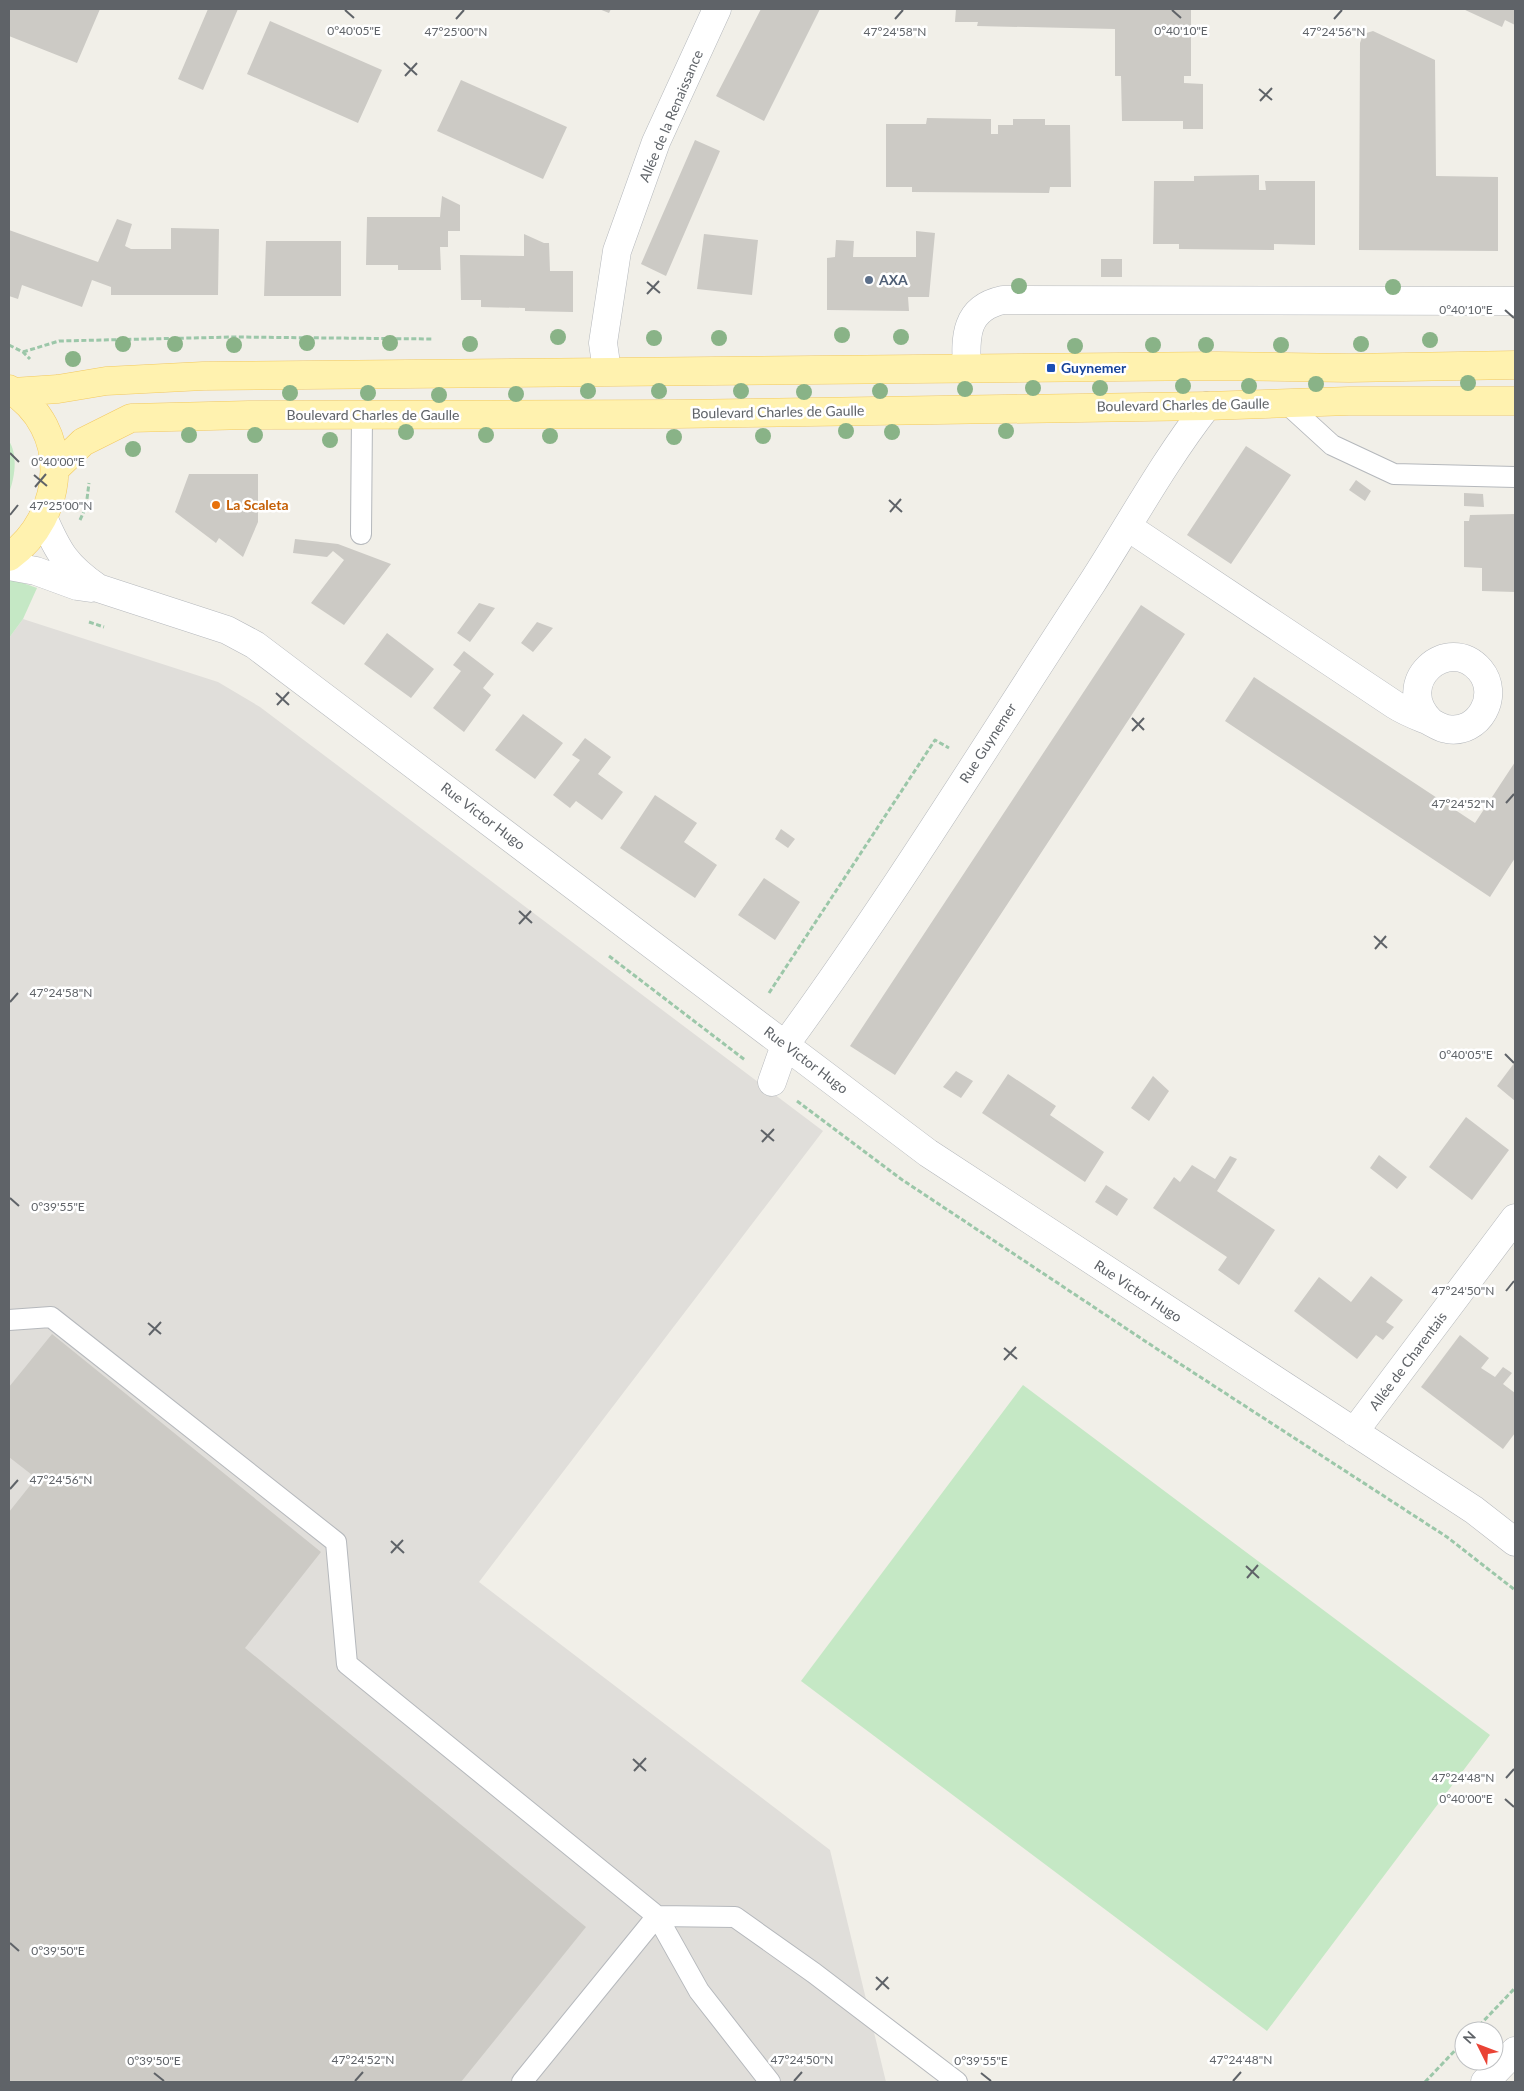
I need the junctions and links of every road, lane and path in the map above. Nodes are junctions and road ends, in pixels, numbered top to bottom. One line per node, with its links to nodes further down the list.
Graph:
1 (717, 9): 5 (street, Allée de la Renaissance)
2 (1515, 301): 4 (street)
3 (1515, 365): 4 (main road)
4 (968, 369): 5 (main road)
5 (607, 371): 6 (main road)
6 (11, 391): 11 (main road)
7 (1515, 400): 8 (main road, Boulevard Charles de Gaulle)
8 (1286, 403): 9 (main road, Boulevard Charles de Gaulle); 12 (lane)
9 (1207, 406): 10 (main road, Boulevard Charles de Gaulle); 14 (street, Rue Guynemer)
10 (362, 415): 11 (main road, Boulevard Charles de Gaulle); 15 (lane)
11 (56, 468): 13 (main road)
12 (1515, 476)
13 (43, 517): 16 (main road); 18 (street, Rue Victor Hugo)
14 (1128, 527): 19 (street); 20 (street, Rue Guynemer)
15 (361, 534)
16 (9, 557)
17 (9, 566): 18 (street, Rue Victor Hugo)
18 (98, 588): 21 (street, Rue Victor Hugo)
19 (1430, 721)
20 (974, 764): 21 (path); 22 (street, Rue Guynemer)
21 (754, 1020): 22 (street, Rue Victor Hugo); 23 (path)
22 (786, 1044): 24 (street, Rue Guynemer); 27 (street, Rue Victor Hugo)
23 (732, 1050)
24 (772, 1082)
25 (1515, 1218): 27 (street, Allée de Charentais)
26 (9, 1320): 29 (lane)
27 (1354, 1432): 28 (street, Rue Victor Hugo)
28 (1515, 1542)
29 (657, 1916): 34 (lane); 35 (lane); 36 (lane)
30 (1515, 1988): 31 (path)
31 (1484, 2021)
32 (1515, 2051): 38 (street)
33 (1454, 2052): 37 (path)
34 (522, 2082)
35 (770, 2082)
36 (957, 2082)
37 (1425, 2082)
38 (1485, 2082)

